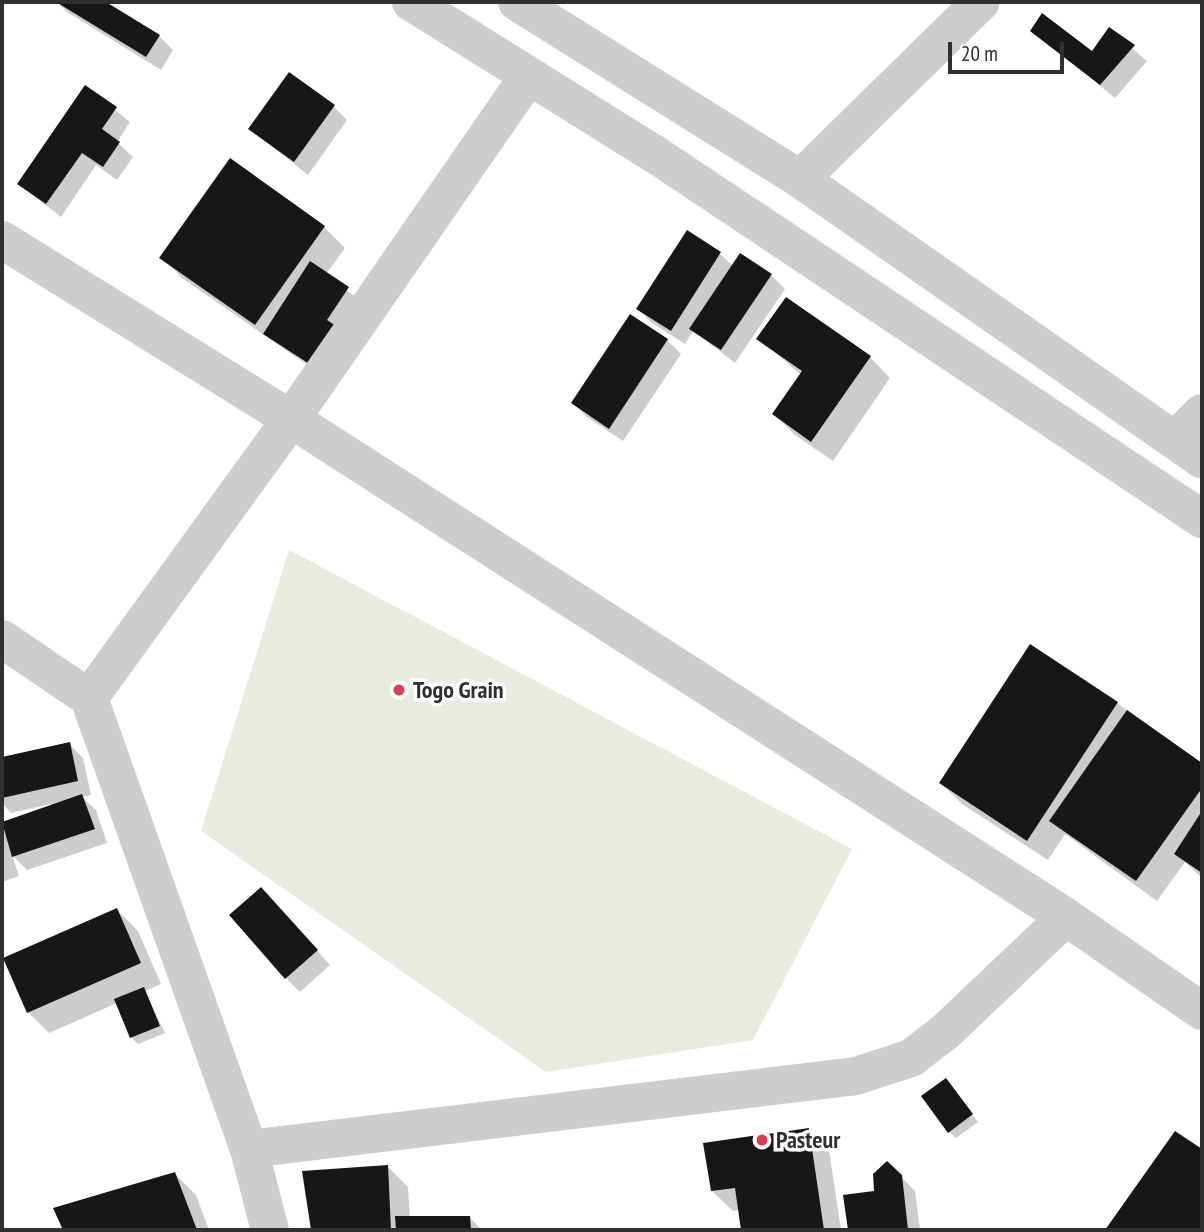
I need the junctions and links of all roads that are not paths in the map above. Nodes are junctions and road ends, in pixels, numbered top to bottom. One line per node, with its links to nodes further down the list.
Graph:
1 (411, 2): 5 (street)
2 (517, 2): 4 (street)
3 (981, 2): 6 (street)
4 (560, 27): 5 (street); 6 (street)
5 (528, 77): 9 (street); 11 (street)
6 (800, 179): 10 (street)
7 (2, 240): 9 (street)
8 (1202, 413): 10 (street)
9 (291, 419): 14 (street); 15 (street)
10 (1189, 450): 11 (street)
11 (1144, 480): 12 (street)
12 (1202, 519)
13 (2, 639): 14 (street)
14 (89, 698): 17 (street)
15 (1066, 917): 16 (street); 17 (street)
16 (1202, 1011)
17 (249, 1149): 18 (street)
18 (270, 1230)

